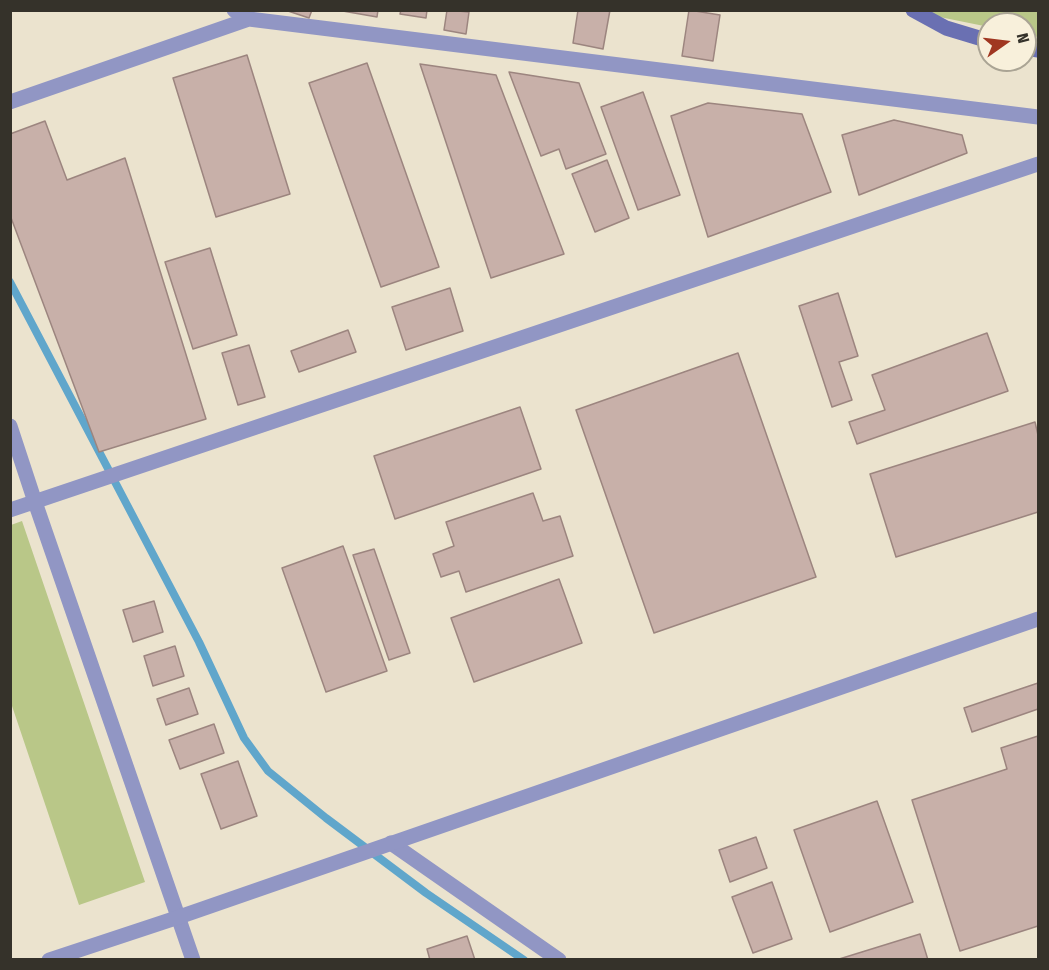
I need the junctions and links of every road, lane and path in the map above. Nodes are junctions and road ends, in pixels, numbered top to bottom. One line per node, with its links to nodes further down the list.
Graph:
1 (234, 10): 3 (street)
2 (913, 10): 4 (main road)
3 (249, 19): 5 (street); 6 (street)
4 (977, 37)
5 (10, 102)
6 (1038, 117)
7 (1038, 165): 9 (street)
8 (10, 426): 9 (street)
9 (35, 502): 10 (street); 13 (street)
10 (10, 510)
11 (1038, 619): 12 (street)
12 (391, 843): 13 (street); 16 (street)
13 (179, 917): 14 (street); 15 (street)
14 (49, 960)
15 (193, 960)
16 (559, 960)

